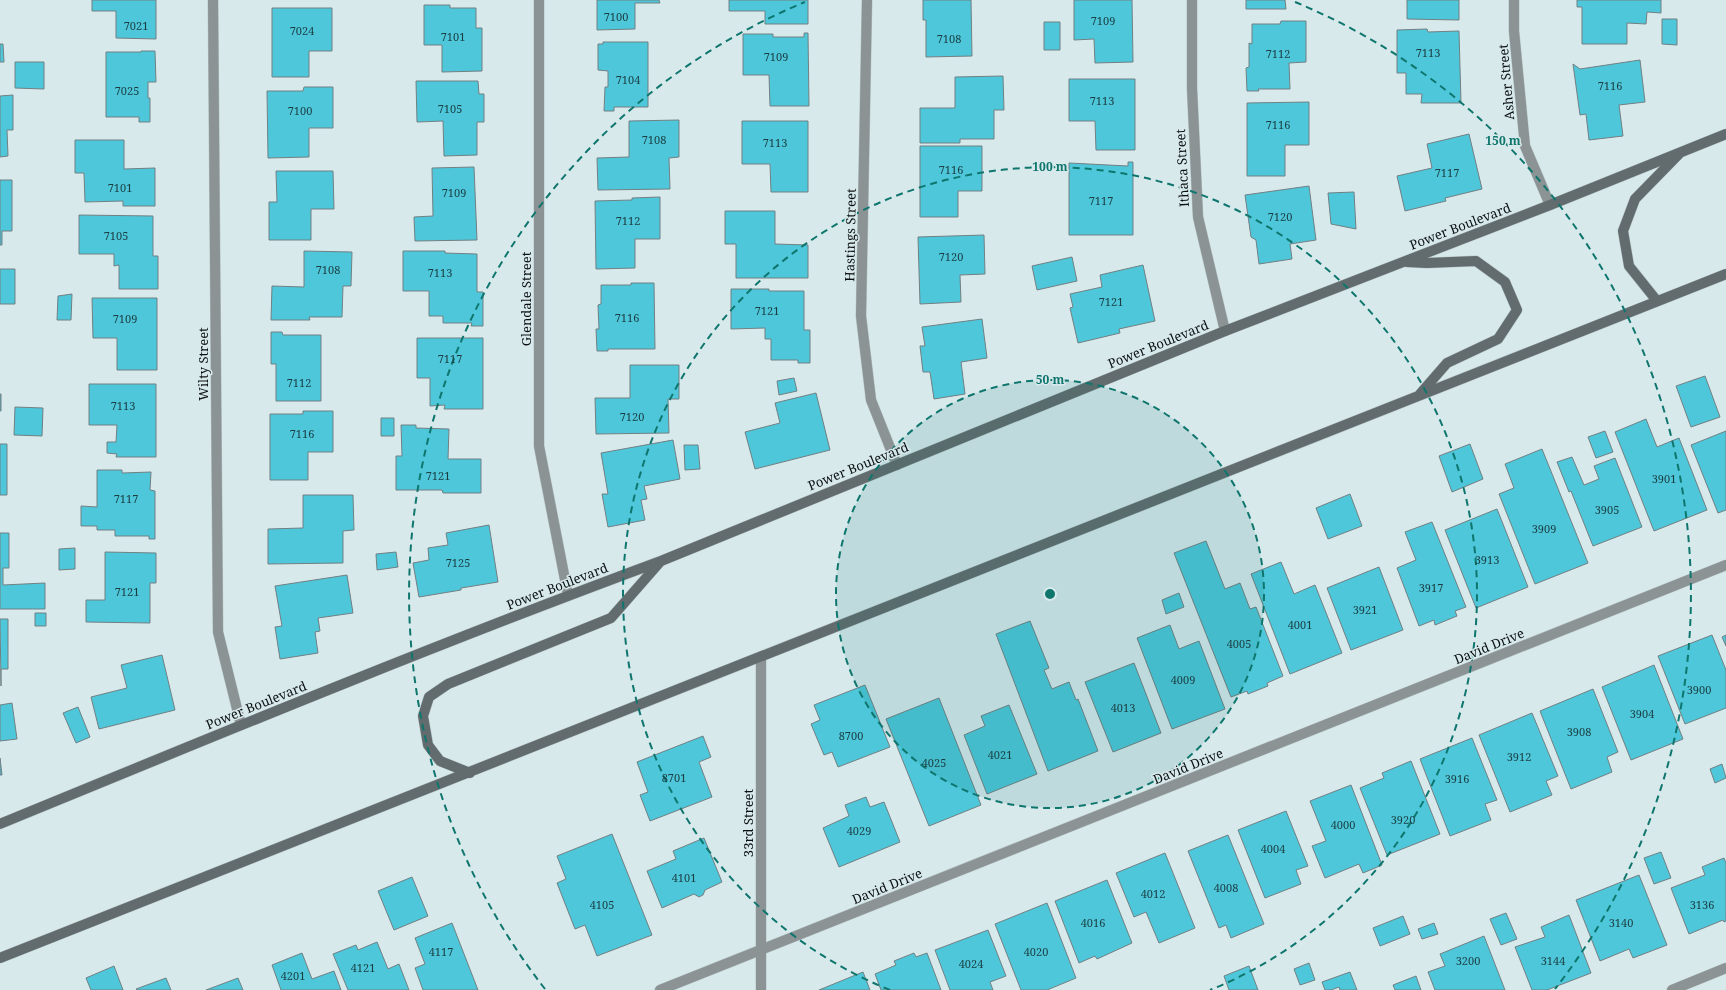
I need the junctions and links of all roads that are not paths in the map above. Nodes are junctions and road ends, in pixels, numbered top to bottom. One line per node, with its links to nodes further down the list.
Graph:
1 (213, 0): 19 (street, Wilty Street)
2 (539, 0): 17 (street, Glendale Street)
3 (867, 0): 14 (street, Hastings Street)
4 (1192, 0): 12 (street, Ithaca Street)
5 (1514, 0): 8 (street, Asher Street)
6 (1726, 134): 7 (main road, Power Boulevard)
7 (1682, 151): 8 (main road, Power Boulevard); 11 (main road)
8 (1550, 205): 9 (main road, Power Boulevard)
9 (1403, 262): 12 (main road, Power Boulevard); 13 (main road)
10 (1726, 274): 11 (main road)
11 (1657, 301): 13 (main road)
12 (1225, 332): 14 (main road, Power Boulevard)
13 (1419, 395): 18 (main road)
14 (897, 465): 15 (main road, Power Boulevard)
15 (661, 560): 17 (main road, Power Boulevard); 20 (main road)
16 (1726, 565): 22 (street, David Drive)
17 (568, 595): 19 (main road, Power Boulevard)
18 (761, 657): 20 (main road); 22 (street, 33rd Street)
19 (241, 725): 21 (main road, Power Boulevard)
20 (470, 773): 23 (main road)
21 (0, 824)
22 (761, 950): 25 (street, David Drive); 26 (street, 33rd Street)
23 (0, 958)
24 (1726, 968): 27 (street)
25 (660, 990)
26 (761, 990)
27 (1672, 990)

